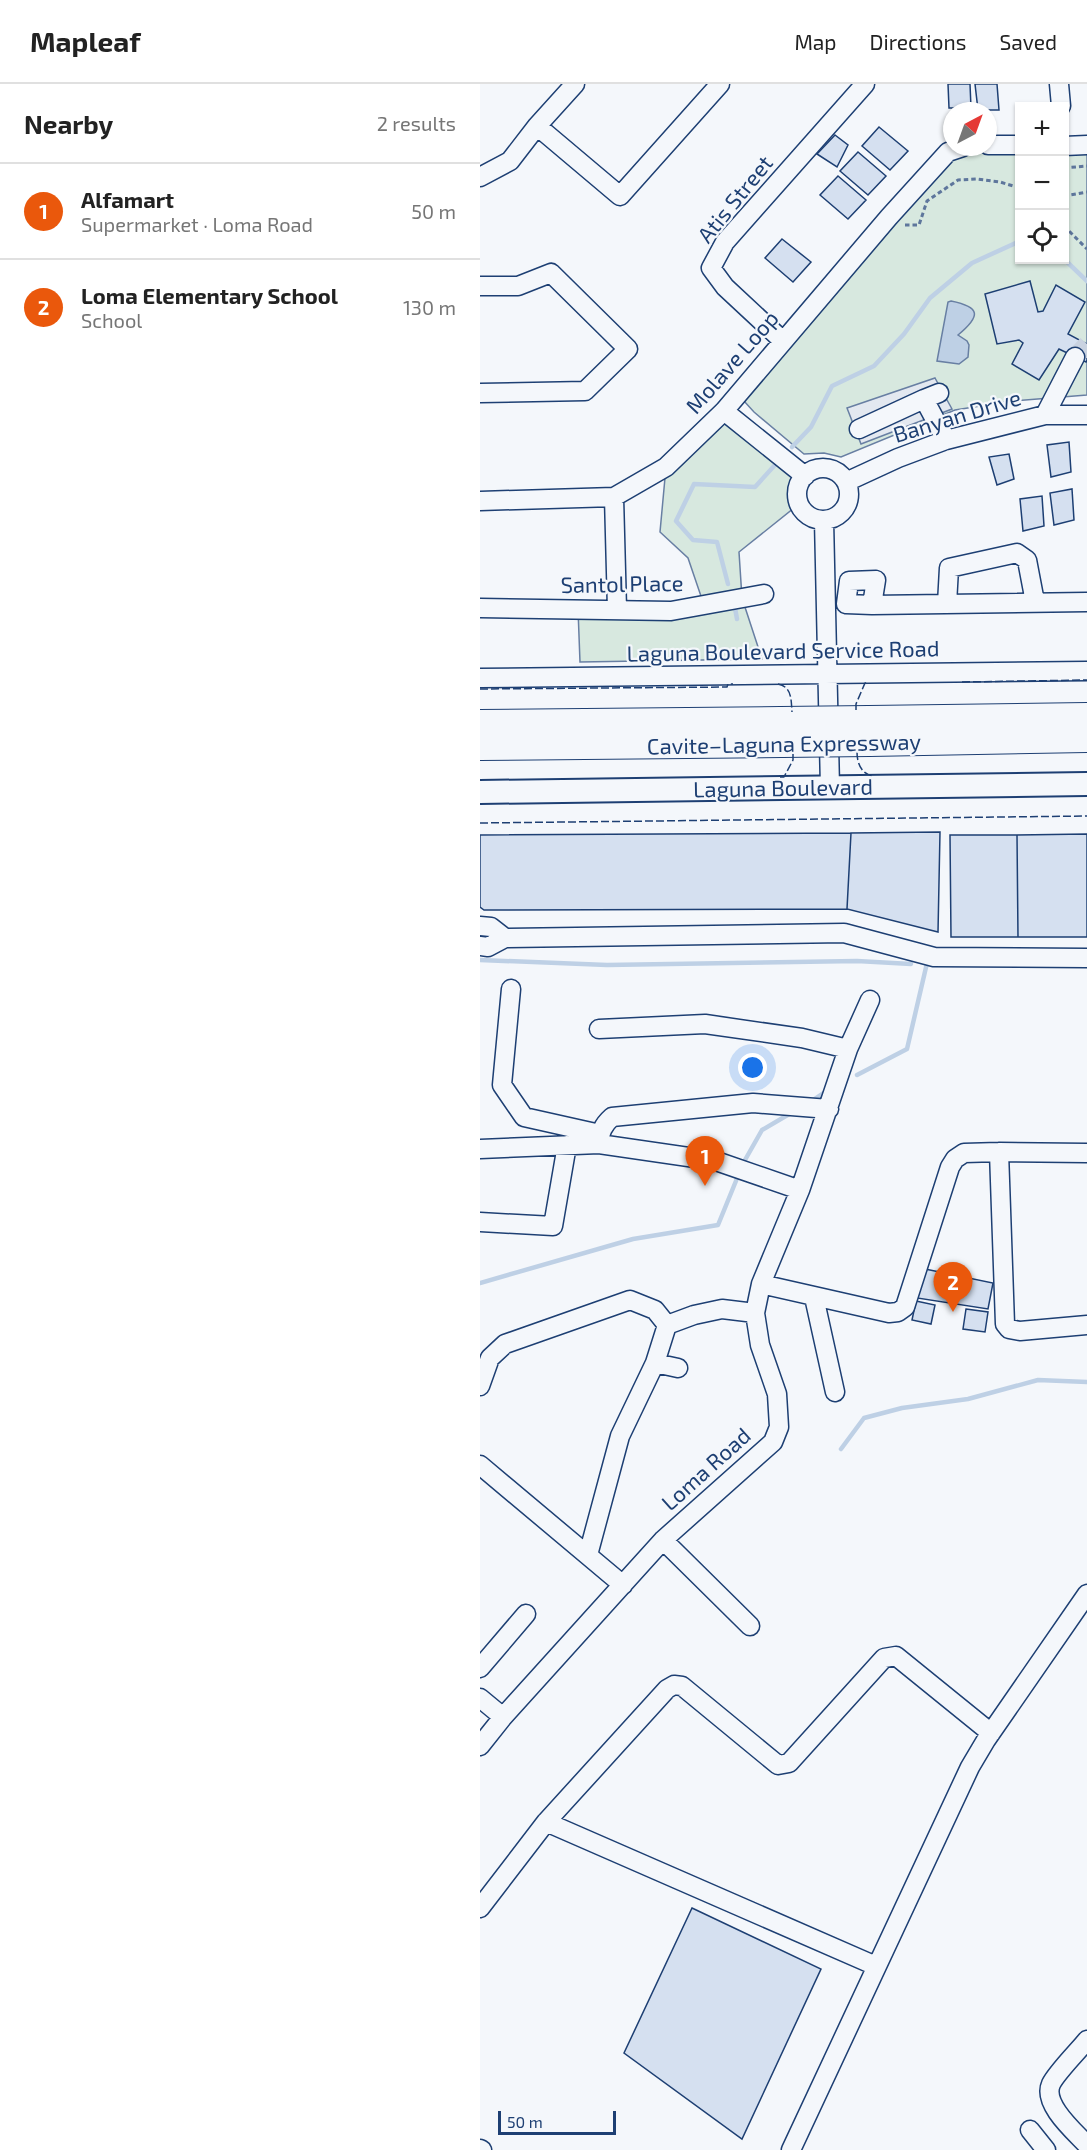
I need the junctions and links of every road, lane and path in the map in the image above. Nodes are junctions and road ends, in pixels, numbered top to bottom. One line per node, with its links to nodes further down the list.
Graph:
1 (575, 84): 6 (street)
2 (720, 84): 6 (street)
3 (865, 84): 22 (street, Atis Street)
4 (1059, 84): 5 (street)
5 (1061, 102)
6 (537, 126): 14 (street)
7 (997, 145): 8 (street)
8 (1015, 145)
9 (1087, 145): 10 (street)
10 (1069, 146)
11 (944, 156): 18 (street, Molave Loop)
12 (1087, 166): 13 (path)
13 (1069, 168)
14 (480, 177)
15 (1015, 187): 18 (path)
16 (1087, 192): 17 (path)
17 (1069, 194)
18 (889, 217): 22 (street, Molave Loop)
19 (1069, 230): 20 (path)
20 (1087, 249)
21 (480, 286): 24 (street)
22 (783, 341): 25 (street, Molave Loop)
23 (1075, 357): 26 (street)
24 (480, 393)
25 (724, 411): 30 (street); 32 (street, Molave Loop)
26 (1045, 414): 27 (street, Banyan Drive); 29 (street, Banyan Drive)
27 (1087, 415)
28 (859, 429): 29 (street)
29 (946, 440): 31 (street, Banyan Drive)
30 (805, 476): 31 (street); 34 (street)
31 (846, 482): 34 (street)
32 (614, 497): 33 (street, Molave Loop); 41 (street)
33 (480, 501)
34 (824, 520): 43 (street)
35 (764, 594): 41 (street, Santol Place)
36 (1035, 602): 37 (street); 38 (street); 38 (street)
37 (1087, 602)
38 (946, 604): 39 (street)
39 (872, 605)
40 (480, 608): 41 (street, Santol Place)
41 (617, 609)
42 (1087, 671): 43 (street, Laguna Boulevard Service Road)
43 (828, 675): 44 (street, Laguna Boulevard Service Road); 52 (street)
44 (480, 678)
45 (1087, 716): 47 (highway, Cavite–Laguna Expressway)
46 (480, 723): 48 (highway, Cavite–Laguna Expressway)
47 (869, 731): 48 (highway, Cavite–Laguna Expressway, bridge); 49 (highway, Cavite–Laguna Expressway)
48 (782, 732): 50 (highway, Cavite–Laguna Expressway)
49 (1087, 739)
50 (480, 747)
51 (1087, 784): 52 (main road, Laguna Boulevard)
52 (830, 788): 53 (main road, Laguna Boulevard)
53 (480, 792)
54 (480, 926): 55 (street)
55 (505, 938): 56 (street); 57 (street)
56 (480, 946)
57 (1087, 958)
58 (512, 988): 63 (street)
59 (870, 1000): 61 (street, Loma Road)
60 (599, 1029): 61 (street)
61 (848, 1049): 62 (street, Loma Road)
62 (829, 1108): 63 (street); 67 (street, Loma Road)
63 (587, 1142): 64 (street); 67 (street); 68 (street)
64 (480, 1149)
65 (999, 1152): 66 (street); 70 (street); 73 (street)
66 (1087, 1153)
67 (800, 1190): 69 (street, Loma Road)
68 (480, 1222)
69 (761, 1284): 70 (street); 71 (street, Loma Road)
70 (814, 1297): 77 (street)
71 (755, 1313): 72 (street); 79 (street, Loma Road)
72 (667, 1325): 74 (street); 76 (street)
73 (1087, 1325)
74 (655, 1364): 75 (street); 80 (street)
75 (678, 1368)
76 (480, 1386)
77 (835, 1392)
78 (480, 1465): 80 (street)
79 (663, 1540): 81 (street, Loma Road); 84 (street)
80 (588, 1555): 81 (street)
81 (622, 1585): 87 (street, Loma Road)
82 (1086, 1596): 88 (street)
83 (526, 1614): 85 (street)
84 (750, 1626)
85 (480, 1668)
86 (480, 1698): 87 (street)
87 (503, 1717): 89 (street, Loma Road)
88 (991, 1733): 90 (street); 92 (street)
89 (480, 1746)
90 (546, 1822): 91 (street); 92 (street)
91 (480, 1908)
92 (876, 1966): 96 (street)
93 (1087, 2040): 95 (street)
94 (1030, 2130): 97 (street)
95 (1087, 2145)
96 (791, 2150)
97 (1046, 2150)

